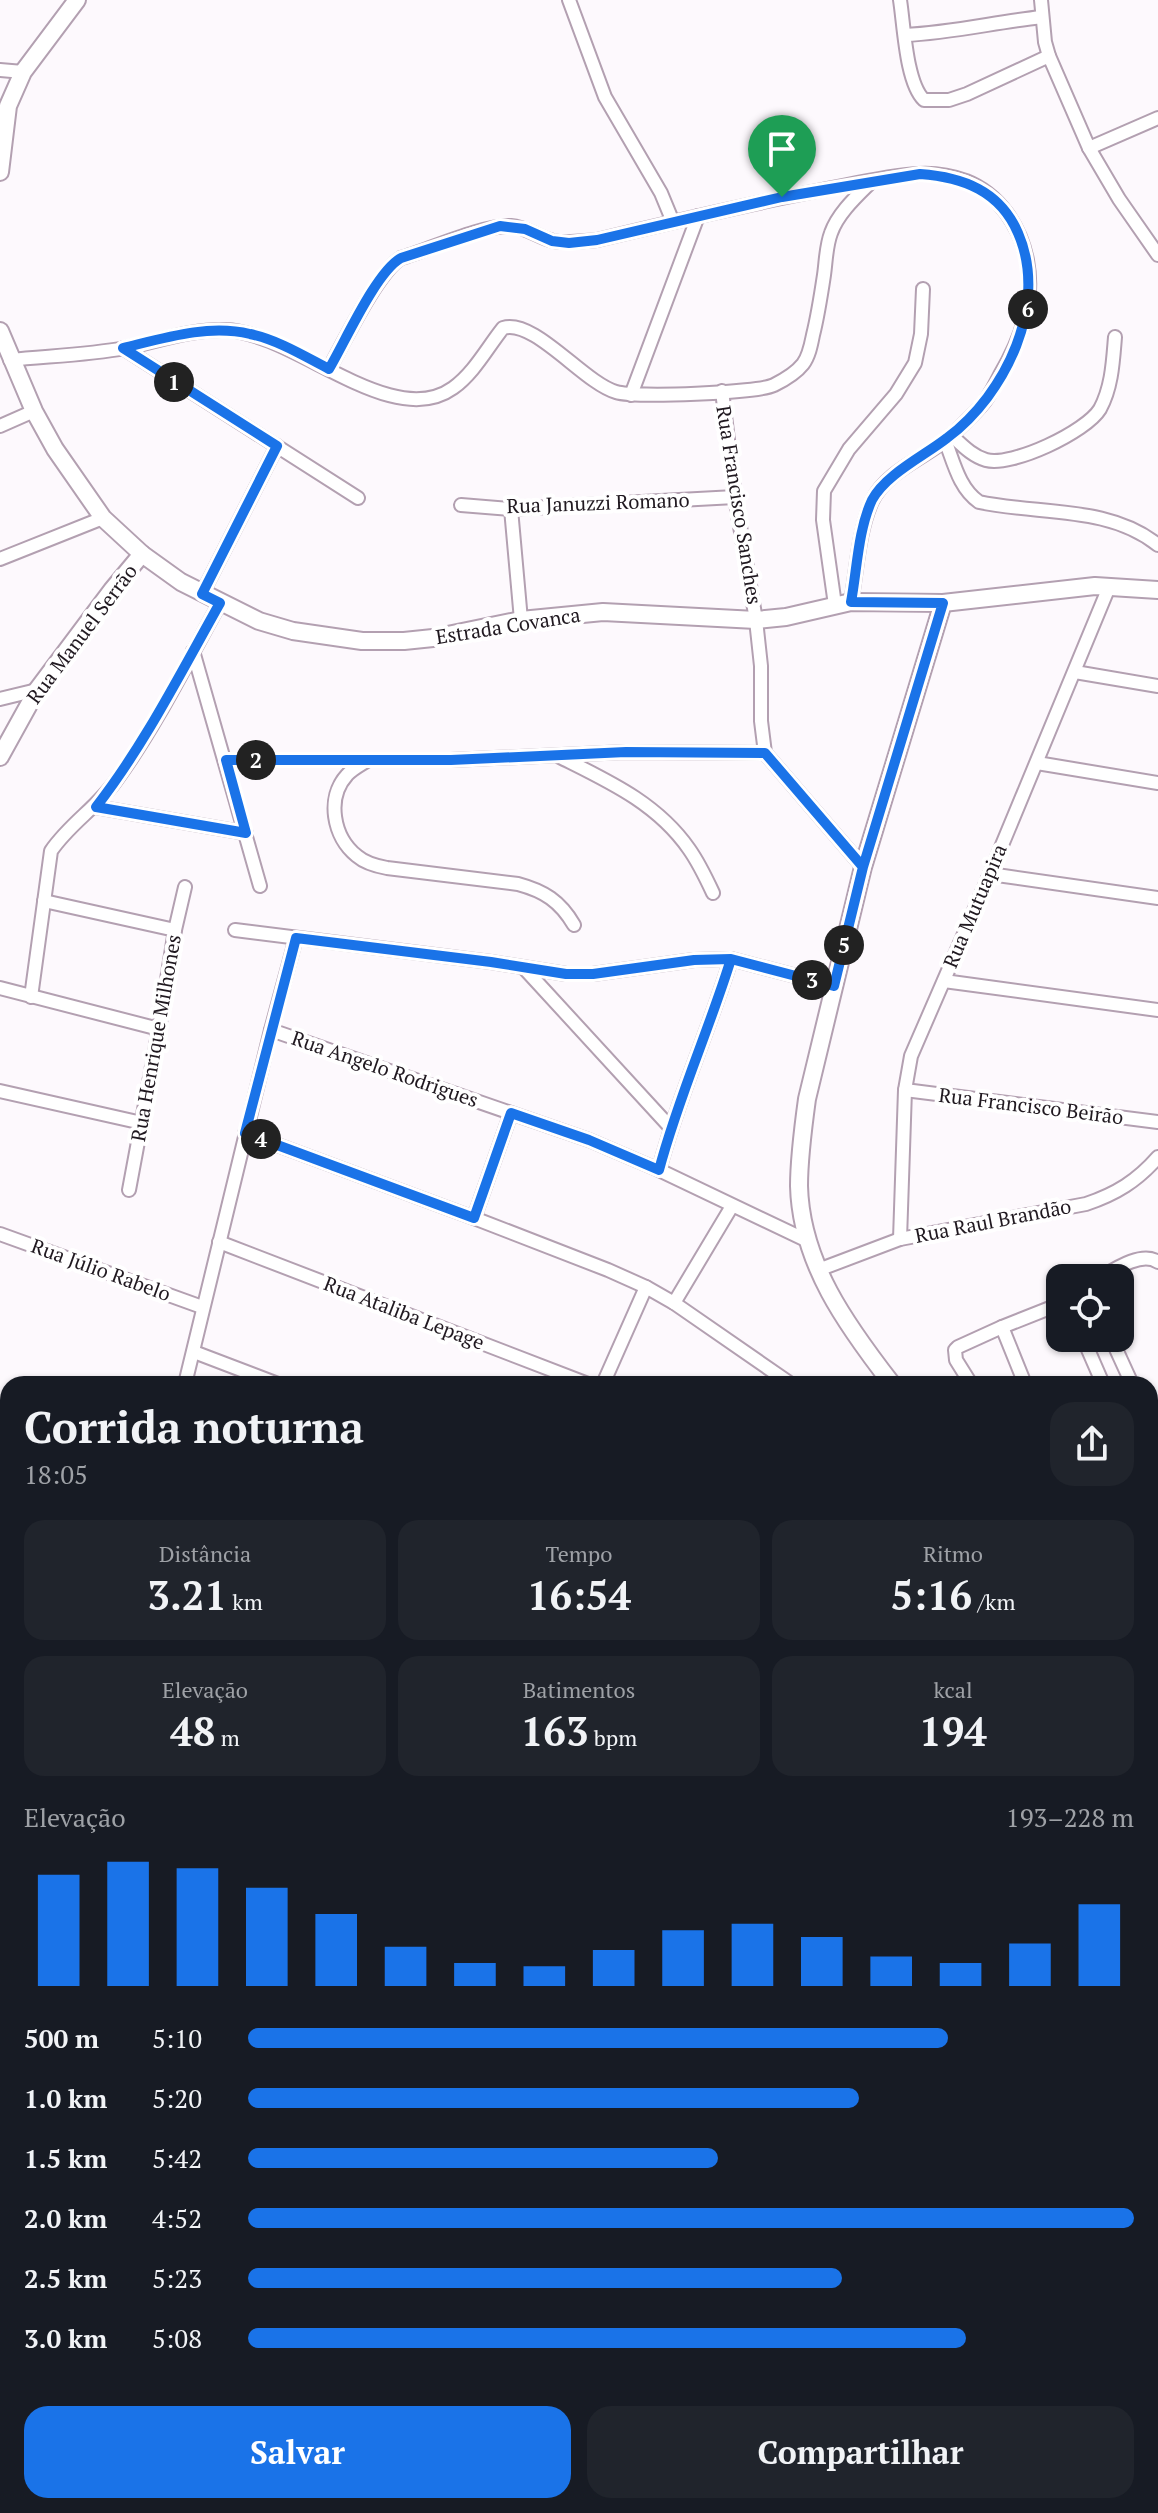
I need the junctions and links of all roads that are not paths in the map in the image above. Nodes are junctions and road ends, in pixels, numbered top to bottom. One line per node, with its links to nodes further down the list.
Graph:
1 (77, 0): 9 (street)
2 (569, 0): 15 (street)
3 (900, 0): 6 (street)
4 (1041, 0): 5 (street)
5 (1042, 17): 6 (street); 7 (street)
6 (905, 35): 7 (street)
7 (1049, 56): 11 (street)
8 (0, 70): 9 (street)
9 (23, 72): 12 (street)
10 (1157, 120): 11 (street)
11 (1089, 148): 16 (street)
12 (0, 172)
13 (872, 181): 14 (street); 23 (street); 27 (street)
14 (698, 216): 15 (street); 24 (street)
15 (673, 222): 22 (street)
16 (1156, 248)
17 (923, 289): 41 (street)
18 (0, 331): 21 (street, Estrada Covanca)
19 (1115, 337): 27 (street)
20 (123, 348): 21 (street); 22 (street); 28 (street)
21 (10, 360): 25 (street, Estrada Covanca)
22 (329, 369): 24 (street)
23 (722, 391): 24 (street); 29 (street, Rua Francisco Sanches)
24 (631, 395)
25 (34, 411): 26 (street); 33 (street, Estrada Covanca)
26 (0, 426)
27 (948, 438): 34 (street); 41 (street)
28 (277, 446): 30 (street); 39 (street)
29 (735, 497): 32 (street, Rua Januzzi Romano); 44 (street, Rua Francisco Sanches)
30 (358, 498)
31 (461, 505): 32 (street, Rua Januzzi Romano)
32 (511, 509): 43 (street)
33 (103, 518): 35 (street, Estrada Covanca); 36 (street)
34 (1158, 545)
35 (142, 554): 39 (street, Estrada Covanca); 48 (street, Rua Manuel Serrão)
36 (0, 559)
37 (1109, 587): 38 (street, Estrada Covanca); 42 (street, Estrada Covanca); 46 (street, Rua Mutuapira)
38 (1158, 590)
39 (202, 594): 40 (street, Estrada Covanca)
40 (220, 603): 43 (street, Estrada Covanca); 45 (street)
41 (843, 603): 42 (street, Estrada Covanca); 44 (street, Estrada Covanca)
42 (943, 603): 59 (street)
43 (521, 620): 44 (street, Estrada Covanca)
44 (756, 620): 50 (street, Rua Francisco Sanches)
45 (193, 651): 53 (street); 57 (street)
46 (1075, 672): 47 (street); 55 (street, Rua Mutuapira)
47 (1158, 686)
48 (37, 690): 49 (street); 52 (street, Rua Manuel Serrão)
49 (0, 699)
50 (765, 753): 51 (street); 59 (street)
51 (557, 755): 54 (street); 63 (street)
52 (0, 757)
53 (226, 760): 54 (street); 58 (street)
54 (368, 760): 66 (street)
55 (1037, 763): 56 (street); 60 (street, Rua Mutuapira)
56 (1158, 783)
57 (96, 807): 58 (street); 65 (street)
58 (246, 833): 61 (street)
59 (863, 867): 73 (street)
60 (990, 874): 64 (street); 72 (street, Rua Mutuapira)
61 (260, 886)
62 (185, 887): 67 (street, Rua Henrique Milhones)
63 (713, 893)
64 (1158, 898)
65 (44, 901): 67 (street); 75 (street)
66 (574, 925)
67 (175, 930): 77 (street, Rua Henrique Milhones)
68 (235, 930): 69 (street)
69 (296, 938): 71 (street); 78 (street)
70 (731, 959): 71 (street); 73 (street); 84 (street)
71 (524, 968): 84 (street)
72 (944, 981): 76 (street); 79 (street, Rua Mutuapira)
73 (834, 986): 93 (street)
74 (0, 988): 75 (street)
75 (31, 997): 77 (street)
76 (1158, 1010)
77 (159, 1029): 83 (street, Rua Henrique Milhones)
78 (271, 1030): 81 (street, Rua Angelo Rodrigues); 85 (street)
79 (905, 1090): 82 (street, Rua Francisco Beirão); 92 (street, Rua Mutuapira)
80 (0, 1091): 83 (street)
81 (511, 1113): 87 (street, Rua Angelo Rodrigues); 90 (street)
82 (1158, 1122)
83 (142, 1123): 88 (street, Rua Henrique Milhones)
84 (670, 1127): 87 (street)
85 (245, 1133): 90 (street); 94 (street)
86 (1158, 1157): 92 (street, Rua Raul Brandão)
87 (659, 1170): 89 (street, Rua Angelo Rodrigues)
88 (129, 1190)
89 (732, 1206): 93 (street, Rua Angelo Rodrigues); 99 (street)
90 (474, 1218): 98 (street)
91 (0, 1234): 100 (street, Rua Júlio Rabelo)
92 (900, 1239): 97 (street, Rua Raul Brandão)
93 (808, 1241): 97 (street)
94 (219, 1242): 100 (street); 108 (street, Rua Ataliba Lepage)
95 (1158, 1262): 96 (street)
96 (1130, 1264)
97 (818, 1270): 111 (street)
98 (646, 1287): 99 (street); 109 (street)
99 (674, 1303): 110 (street)
100 (202, 1307): 103 (street)
101 (1046, 1310): 102 (street)
102 (1002, 1327): 112 (street); 113 (street)
103 (194, 1352): 106 (street); 107 (street)
104 (1089, 1352): 114 (street)
105 (1117, 1352): 115 (street)
106 (187, 1376)
107 (257, 1376)
108 (567, 1376)
109 (607, 1376)
110 (779, 1376)
111 (886, 1376)
112 (966, 1376)
113 (1022, 1376)
114 (1100, 1376)
115 (1128, 1376)

